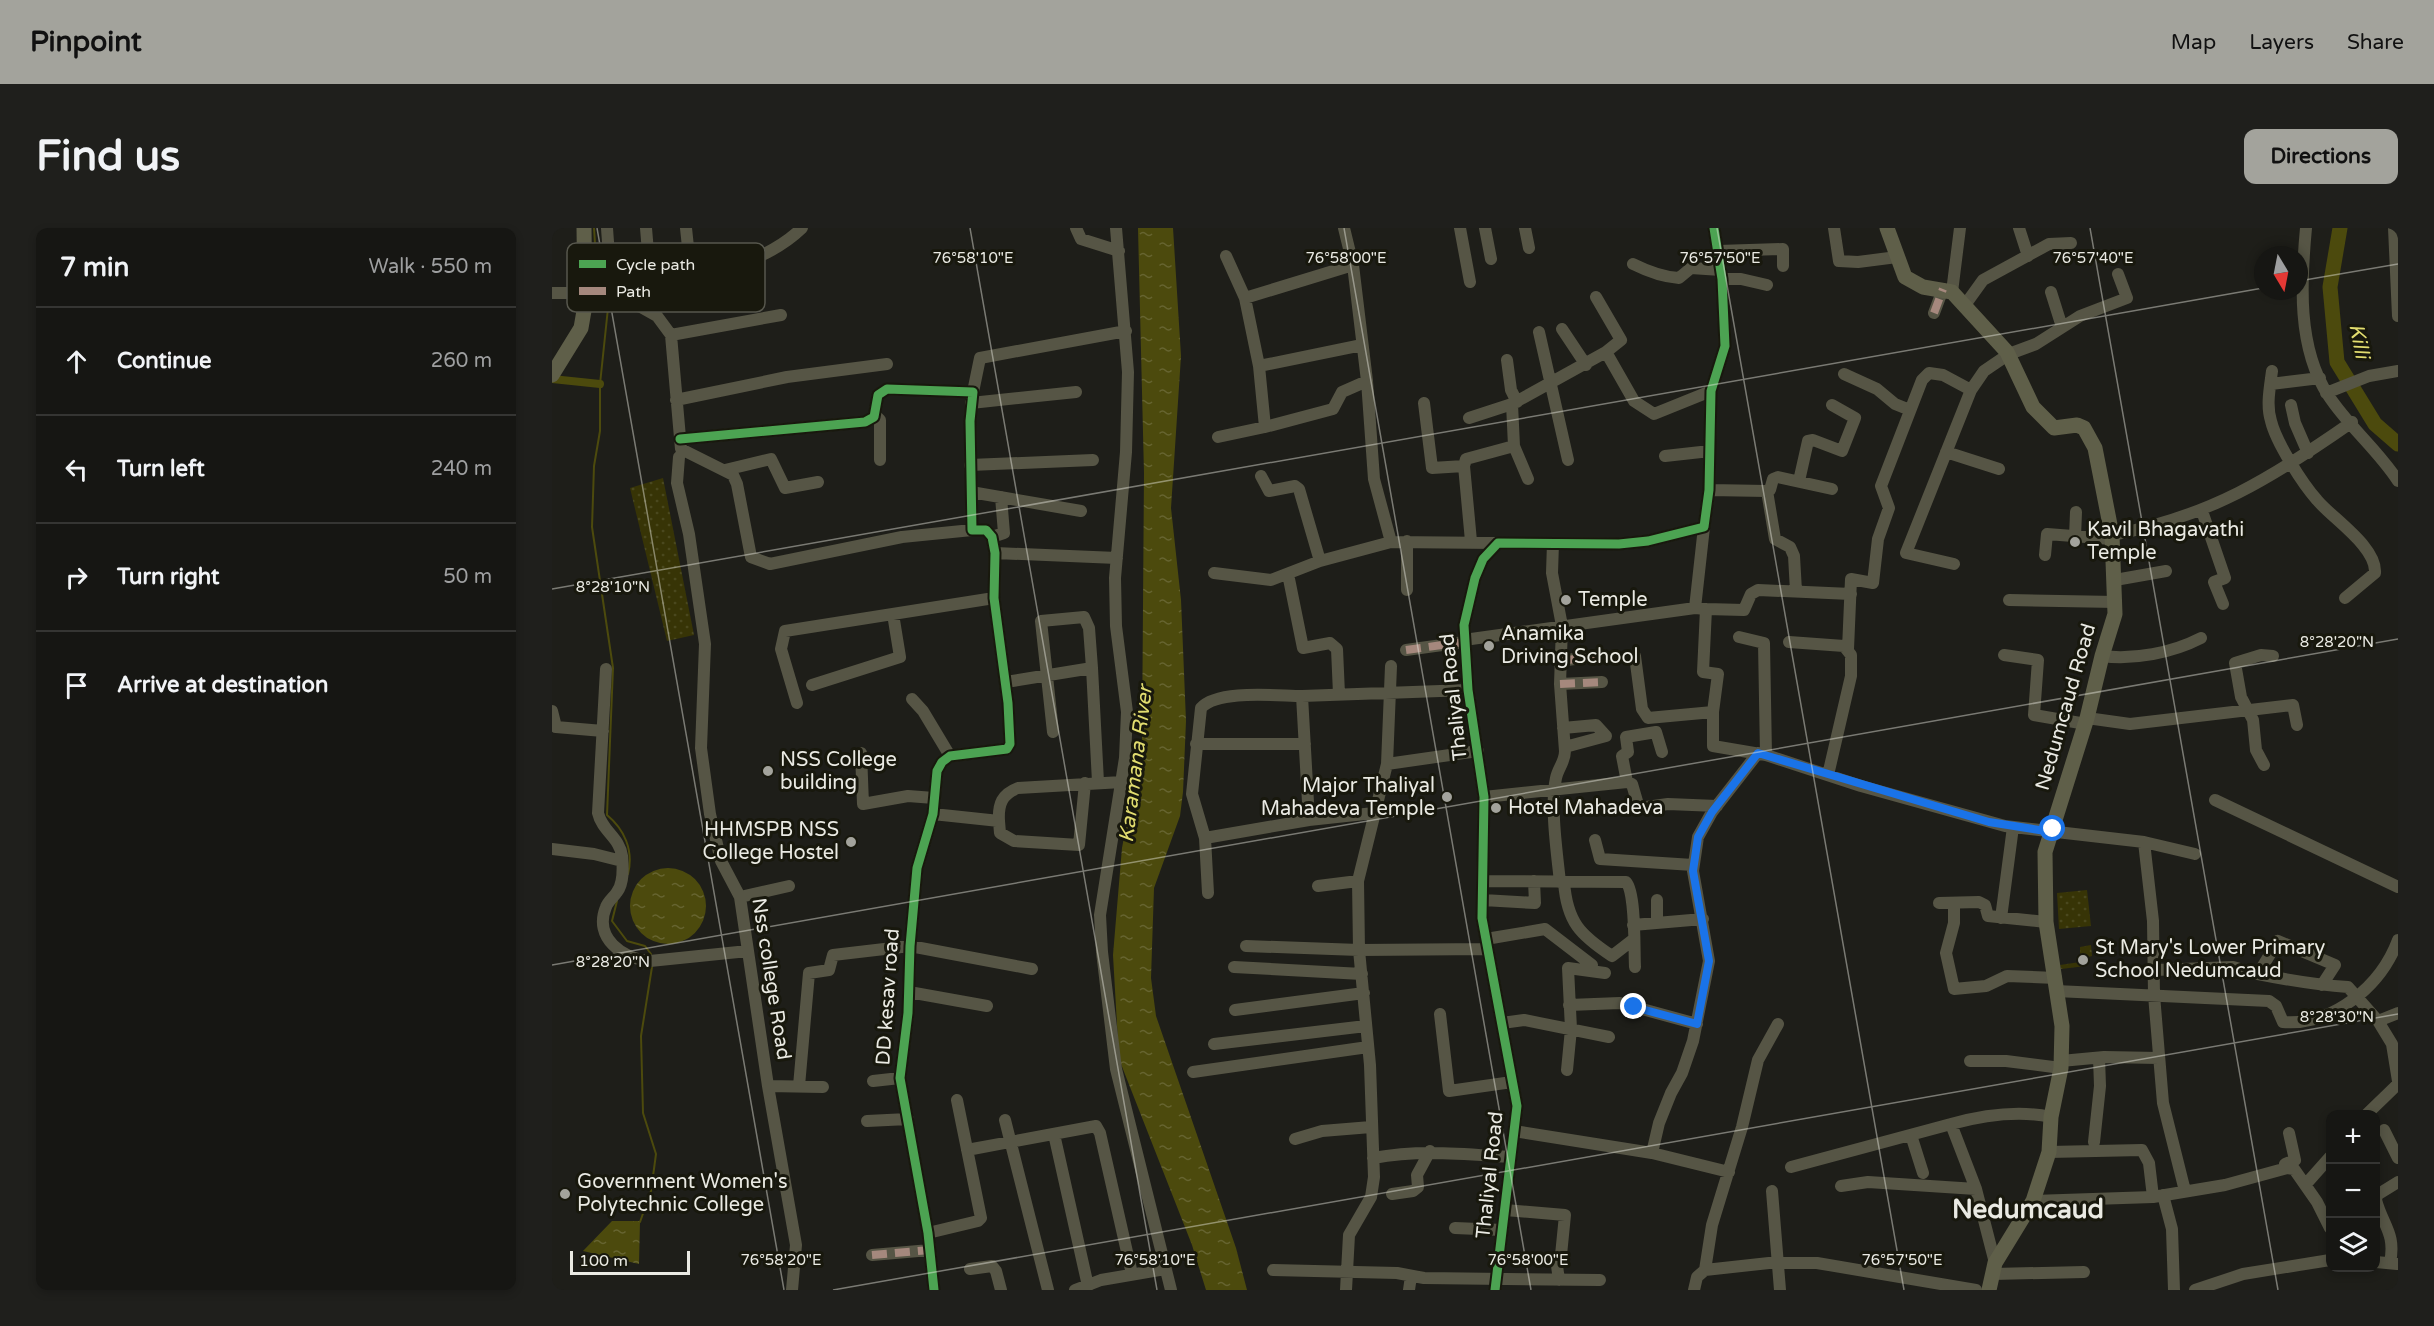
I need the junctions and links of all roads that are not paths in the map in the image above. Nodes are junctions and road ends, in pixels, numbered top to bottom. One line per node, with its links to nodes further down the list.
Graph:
1 (584, 228): 20 (main road)
2 (607, 228): 19 (street)
3 (646, 228): 21 (street)
4 (686, 228): 22 (street)
5 (802, 228): 27 (street)
6 (1076, 228): 25 (street)
7 (1116, 228): 25 (street)
8 (1344, 228): 33 (street)
9 (1460, 228): 37 (street)
10 (1485, 228): 31 (street)
11 (1525, 228): 24 (street)
12 (1714, 228): 26 (street)
13 (1834, 228): 30 (street)
14 (1887, 228): 30 (main road)
15 (1960, 228): 41 (street)
16 (2019, 228): 29 (street)
17 (2306, 228): 67 (street)
18 (2394, 228): 38 (street)
19 (608, 242)
20 (584, 243)
21 (647, 243)
22 (688, 243)
23 (2071, 243): 29 (street)
24 (1529, 248)
25 (1119, 251): 54 (street)
26 (1718, 251): 34 (street); 36 (street)
27 (765, 254)
28 (1226, 256): 45 (street)
29 (2028, 256): 46 (street)
30 (1897, 257): 41 (main road)
31 (1491, 259)
32 (1632, 264): 36 (street)
33 (1353, 265): 45 (street); 57 (street)
34 (1784, 266)
35 (2118, 274): 52 (street)
36 (1722, 275): 39 (street); 71 (street)
37 (1470, 282)
38 (2397, 282): 51 (street)
39 (1767, 285)
40 (567, 290): 42 (street)
41 (1947, 290): 46 (main road, Nedumcaud Road); 49 (street)
42 (552, 292)
43 (2051, 292): 52 (street)
44 (1596, 297): 58 (street)
45 (1245, 298): 63 (street)
46 (1965, 305): 59 (main road, Nedumcaud Road)
47 (583, 312): 66 (main road)
48 (650, 312): 56 (street)
49 (1934, 313)
50 (781, 315): 56 (street)
51 (2398, 316)
52 (2062, 327): 59 (street)
53 (1562, 329): 62 (street)
54 (1126, 331): 74 (street); 126 (street)
55 (1539, 332): 69 (street)
56 (671, 335): 75 (street)
57 (1362, 345): 63 (street); 68 (street)
58 (1606, 352): 62 (street); 71 (street)
59 (2009, 354): 70 (street); 118 (main road, Nedumcaud Road)
60 (1507, 360): 77 (street)
61 (887, 364): 75 (street)
62 (1586, 365): 69 (street)
63 (1259, 366): 84 (street)
64 (2398, 371): 73 (street)
65 (1844, 374): 80 (street)
66 (552, 375)
67 (2320, 378): 73 (street); 97 (street)
68 (1367, 381): 84 (street); 121 (street)
69 (1550, 384): 77 (street); 95 (street)
70 (1971, 390): 80 (street); 89 (street)
71 (1711, 391): 88 (street)
72 (1076, 392): 74 (street)
73 (2326, 393): 83 (street)
74 (972, 397): 81 (street); 96 (street)
75 (676, 400): 86 (street)
76 (1424, 403): 98 (street)
77 (1515, 403): 82 (street); 87 (street)
78 (1832, 405): 103 (street)
79 (2291, 405): 90 (street)
80 (1910, 410): 135 (street)
81 (874, 415): 86 (street); 93 (street)
82 (1469, 418)
83 (2352, 422): 90 (street); 104 (street)
84 (1265, 427): 85 (street)
85 (1218, 437)
86 (680, 439): 100 (street)
87 (1514, 446): 98 (street); 102 (street)
88 (1710, 450): 91 (street); 107 (street)
89 (1946, 452): 99 (street); 128 (street)
90 (2308, 453): 97 (street)
91 (1665, 456)
92 (679, 457): 221 (street, Nss college Road)
93 (880, 460)
94 (1093, 460): 96 (street)
95 (1568, 460)
96 (970, 465): 108 (street)
97 (2291, 465): 112 (street); 137 (street)
98 (1464, 466): 120 (street)
99 (1999, 469)
100 (725, 470): 105 (street); 115 (street)
101 (1262, 476): 127 (street)
102 (1527, 479)
103 (1799, 481): 106 (street); 109 (street)
104 (2398, 481)
105 (818, 482)
106 (1832, 489)
107 (1709, 490): 109 (street); 114 (street)
108 (971, 492): 110 (street); 115 (street)
109 (1767, 492): 134 (street)
110 (1001, 497): 111 (street); 116 (street)
111 (1081, 511)
112 (2202, 511): 118 (street); 140 (street)
113 (2076, 512): 117 (street)
114 (1704, 527): 123 (street); 141 (street)
115 (972, 530): 116 (street)
116 (992, 537): 124 (street)
117 (2075, 537): 118 (street); 125 (street)
118 (2112, 537): 132 (main road, Nedumcaud Road)
119 (1407, 541): 120 (street); 121 (street); 133 (street)
120 (1471, 541): 122 (street)
121 (1391, 542): 127 (street)
122 (1498, 543): 123 (street); 146 (street, Thaliyal Road)
123 (1553, 543): 143 (street)
124 (995, 553): 126 (street); 136 (street)
125 (2045, 555)
126 (1117, 558): 192 (street)
127 (1320, 561): 131 (street)
128 (1954, 564)
129 (2166, 571): 132 (street)
130 (1214, 573): 131 (street)
131 (1288, 574): 166 (street)
132 (2115, 580): 139 (main road, Nedumcaud Road)
133 (1407, 590)
134 (1796, 591): 135 (street); 141 (street)
135 (1851, 594): 148 (street)
136 (994, 598): 142 (street); 160 (street)
137 (2345, 598)
138 (2009, 600): 139 (street)
139 (2116, 602): 153 (main road, Nedumcaud Road)
140 (2223, 604)
141 (1701, 608): 143 (street); 172 (street)
142 (893, 614): 163 (street); 169 (street)
143 (1562, 626): 146 (street); 155 (street)
144 (1739, 638): 187 (street)
145 (2201, 638): 153 (street)
146 (1464, 641): 149 (street); 164 (street, Thaliyal Road)
147 (1789, 642): 148 (street)
148 (1848, 649): 191 (street)
149 (1406, 650)
150 (1603, 655): 155 (street)
151 (1635, 656): 173 (street)
152 (2004, 656): 174 (street)
153 (2102, 656): 174 (main road, Nedumcaud Road)
154 (2273, 656): 170 (street)
155 (1560, 661): 162 (street)
156 (1391, 666): 165 (street)
157 (1092, 668): 159 (street); 159 (street); 194 (street)
158 (606, 669): 178 (street)
159 (1046, 675): 160 (street); 179 (street)
160 (1006, 682): 188 (street)
161 (1602, 682): 162 (street)
162 (1560, 684): 177 (street)
163 (813, 685)
164 (1468, 690): 165 (street); 184 (street, Thaliyal Road)
165 (1391, 692): 166 (street); 189 (street)
166 (1338, 694): 167 (street)
167 (1302, 696): 181 (street); 182 (street)
168 (912, 699): 188 (street)
169 (797, 703)
170 (2248, 710): 174 (street); 175 (street); 190 (street)
171 (552, 711): 176 (street)
172 (1713, 712): 173 (street); 187 (street)
173 (1654, 718): 180 (street)
174 (2087, 721): 205 (main road, Nedumcaud Road)
175 (2297, 725)
176 (554, 727): 178 (street)
177 (1563, 728): 183 (street); 183 (street)
178 (603, 731): 211 (street)
179 (1053, 732)
180 (1656, 732): 185 (street); 193 (street)
181 (1196, 744): 182 (street); 206 (street)
182 (1305, 744): 202 (street)
183 (1565, 747): 195 (street)
184 (1478, 751): 189 (street); 196 (street, Thaliyal Road)
185 (1662, 752)
186 (861, 753): 197 (street)
187 (1762, 754): 191 (street); 199 (street)
188 (950, 756): 197 (street, DD kesav road)
189 (1387, 764): 200 (street)
190 (2264, 765)
191 (1828, 775): 204 (street)
192 (1122, 782): 194 (street); 329 (street)
193 (1627, 782): 195 (street); 199 (street)
194 (1091, 783): 203 (street); 203 (street)
195 (1555, 789): 196 (street); 216 (street)
196 (1485, 797): 214 (street, Thaliyal Road)
197 (934, 798): 201 (street, DD kesav road)
198 (2215, 800): 219 (street)
199 (1717, 806): 212 (street)
200 (1374, 813): 202 (street); 213 (street)
201 (933, 814): 203 (street); 234 (street, DD kesav road)
202 (1309, 820): 206 (street)
203 (999, 821)
204 (2013, 827): 205 (street); 226 (street)
205 (2052, 832): 208 (street); 228 (main road, Nedumcaud Road)
206 (1205, 838): 220 (street)
207 (1595, 840): 212 (street)
208 (2144, 842): 210 (street); 244 (street)
209 (552, 849): 211 (street)
210 (2195, 854)
211 (622, 861): 238 (street)
212 (1693, 865): 227 (street)
213 (1358, 880): 218 (street); 237 (street)
214 (1483, 881): 215 (street); 222 (street, Thaliyal Road)
215 (1534, 881): 216 (street); 222 (street)
216 (1562, 882): 230 (street); 231 (street)
217 (789, 886): 221 (street)
218 (1318, 886)
219 (2398, 887)
220 (1208, 893)
221 (740, 897): 238 (street, Nss college Road)
222 (1483, 900): 233 (street, Thaliyal Road)
223 (1657, 900): 229 (street)
224 (1939, 903): 225 (street)
225 (1954, 904): 226 (street); 248 (street)
226 (2001, 918): 228 (street)
227 (1703, 919): 229 (street); 261 (street)
228 (2046, 922): 248 (main road, Nedumcaud Road)
229 (1657, 923): 230 (street)
230 (1633, 925): 231 (street)
231 (1634, 939): 240 (street)
232 (2398, 940): 253 (street)
233 (1487, 944): 237 (street); 243 (street); 260 (street, Thaliyal Road)
234 (909, 946): 241 (street); 250 (street, DD kesav road); 279 (street)
235 (1246, 946): 236 (street)
236 (1272, 946): 237 (street); 242 (street)
237 (1359, 950): 246 (street)
238 (748, 951): 278 (street, Nss college Road)
239 (1234, 967): 242 (street)
240 (1635, 967)
241 (1032, 969)
242 (1271, 969): 246 (street)
243 (1586, 970): 245 (street); 254 (street)
244 (2155, 970): 247 (street); 252 (street)
245 (1605, 973)
246 (1362, 974): 251 (street)
247 (2258, 974): 249 (street); 249 (street)
248 (2056, 984): 252 (street); 271 (main road, Nedumcaud Road)
249 (2322, 985): 253 (street)
250 (909, 992): 255 (street); 274 (street, DD kesav road)
251 (1364, 993): 256 (street); 263 (street)
252 (2154, 995): 253 (street); 269 (street)
253 (2357, 996): 259 (street)
254 (1569, 1005): 261 (street); 264 (street)
255 (987, 1006)
256 (1235, 1010)
257 (2398, 1012): 259 (street)
258 (1440, 1014): 276 (street)
259 (2378, 1021): 277 (street)
260 (1502, 1023): 264 (street); 276 (street, Thaliyal Road)
261 (1697, 1024): 300 (street)
262 (1778, 1024): 307 (street)
263 (1366, 1026): 266 (street); 267 (street)
264 (1571, 1029): 265 (street); 272 (street)
265 (1610, 1037)
266 (1214, 1044)
267 (1368, 1047): 273 (street); 288 (street)
268 (2099, 1058): 269 (street); 271 (street); 296 (street)
269 (2158, 1058): 314 (street)
270 (1970, 1061): 271 (street)
271 (2061, 1064): 283 (main road, Nedumcaud Road)
272 (1567, 1070)
273 (1193, 1072)
274 (900, 1078): 275 (street); 284 (street, DD kesav road)
275 (873, 1081)
276 (1512, 1082): 290 (street, Thaliyal Road)
277 (2398, 1083): 282 (street)
278 (768, 1086): 279 (street); 342 (street, Nss college Road)
279 (799, 1086): 280 (street)
280 (823, 1087)
281 (957, 1100): 297 (street)
282 (2371, 1110)
283 (2051, 1117): 287 (street); 299 (main road, Nedumcaud Road)
284 (908, 1119): 286 (street); 322 (street, DD kesav road)
285 (1005, 1120): 295 (street)
286 (867, 1121)
287 (1952, 1124): 293 (street); 312 (street)
288 (1371, 1127): 294 (street); 302 (street)
289 (2384, 1130): 303 (street)
290 (1514, 1131): 300 (street); 301 (street, Thaliyal Road)
291 (1054, 1134): 295 (street); 335 (street); 341 (street)
292 (2289, 1134): 306 (street)
293 (1911, 1135): 305 (street); 308 (street)
294 (1295, 1139)
295 (1009, 1142): 297 (street); 345 (street)
296 (2094, 1142)
297 (967, 1150): 322 (street)
298 (1430, 1151): 301 (street); 302 (street); 315 (street)
299 (2049, 1152): 316 (street); 317 (main road, Nedumcaud Road)
300 (1652, 1153): 307 (street)
301 (1511, 1157): 318 (street, Thaliyal Road)
302 (1373, 1158): 334 (street)
303 (2398, 1158)
304 (2326, 1162): 310 (street)
305 (1791, 1167)
306 (2287, 1168): 310 (street); 314 (street)
307 (1729, 1172): 332 (street)
308 (1923, 1173)
309 (2398, 1182): 327 (street)
310 (2306, 1184): 319 (street)
311 (1841, 1186): 312 (street)
312 (1976, 1189): 330 (street)
313 (1772, 1191): 326 (street)
314 (2185, 1191): 316 (street)
315 (1392, 1194)
316 (2158, 1196): 317 (street); 354 (street)
317 (2033, 1201): 330 (main road, Nedumcaud Road)
318 (1505, 1210): 321 (street, Thaliyal Road); 338 (street)
319 (2326, 1219)
320 (1455, 1228): 321 (street)
321 (1502, 1230): 339 (street, Thaliyal Road)
322 (928, 1233): 323 (street, DD kesav road)
323 (930, 1250): 324 (street); 343 (street, DD kesav road)
324 (872, 1255)
325 (2326, 1261): 355 (street)
326 (1779, 1264): 332 (street); 351 (street); 352 (street)
327 (2394, 1264)
328 (970, 1269): 344 (street)
329 (1165, 1269): 335 (street); 347 (street)
330 (1994, 1269): 333 (street); 353 (main road, Nedumcaud Road)
331 (1273, 1270): 334 (street)
332 (1704, 1270): 350 (street)
333 (2084, 1272)
334 (1346, 1273): 336 (street); 348 (street)
335 (1132, 1274): 341 (street)
336 (1411, 1276): 339 (street); 349 (street)
337 (1600, 1280): 340 (street)
338 (1551, 1283): 339 (street); 340 (street)
339 (1496, 1285)
340 (1586, 1285)
341 (1088, 1286): 346 (street)
342 (792, 1290)
343 (934, 1290)
344 (1001, 1290)
345 (1047, 1290)
346 (1075, 1290)
347 (1171, 1290)
348 (1346, 1290)
349 (1409, 1290)
350 (1694, 1290)
351 (1780, 1290)
352 (1976, 1290)
353 (1989, 1290)
354 (2174, 1290)
355 (2195, 1290)

